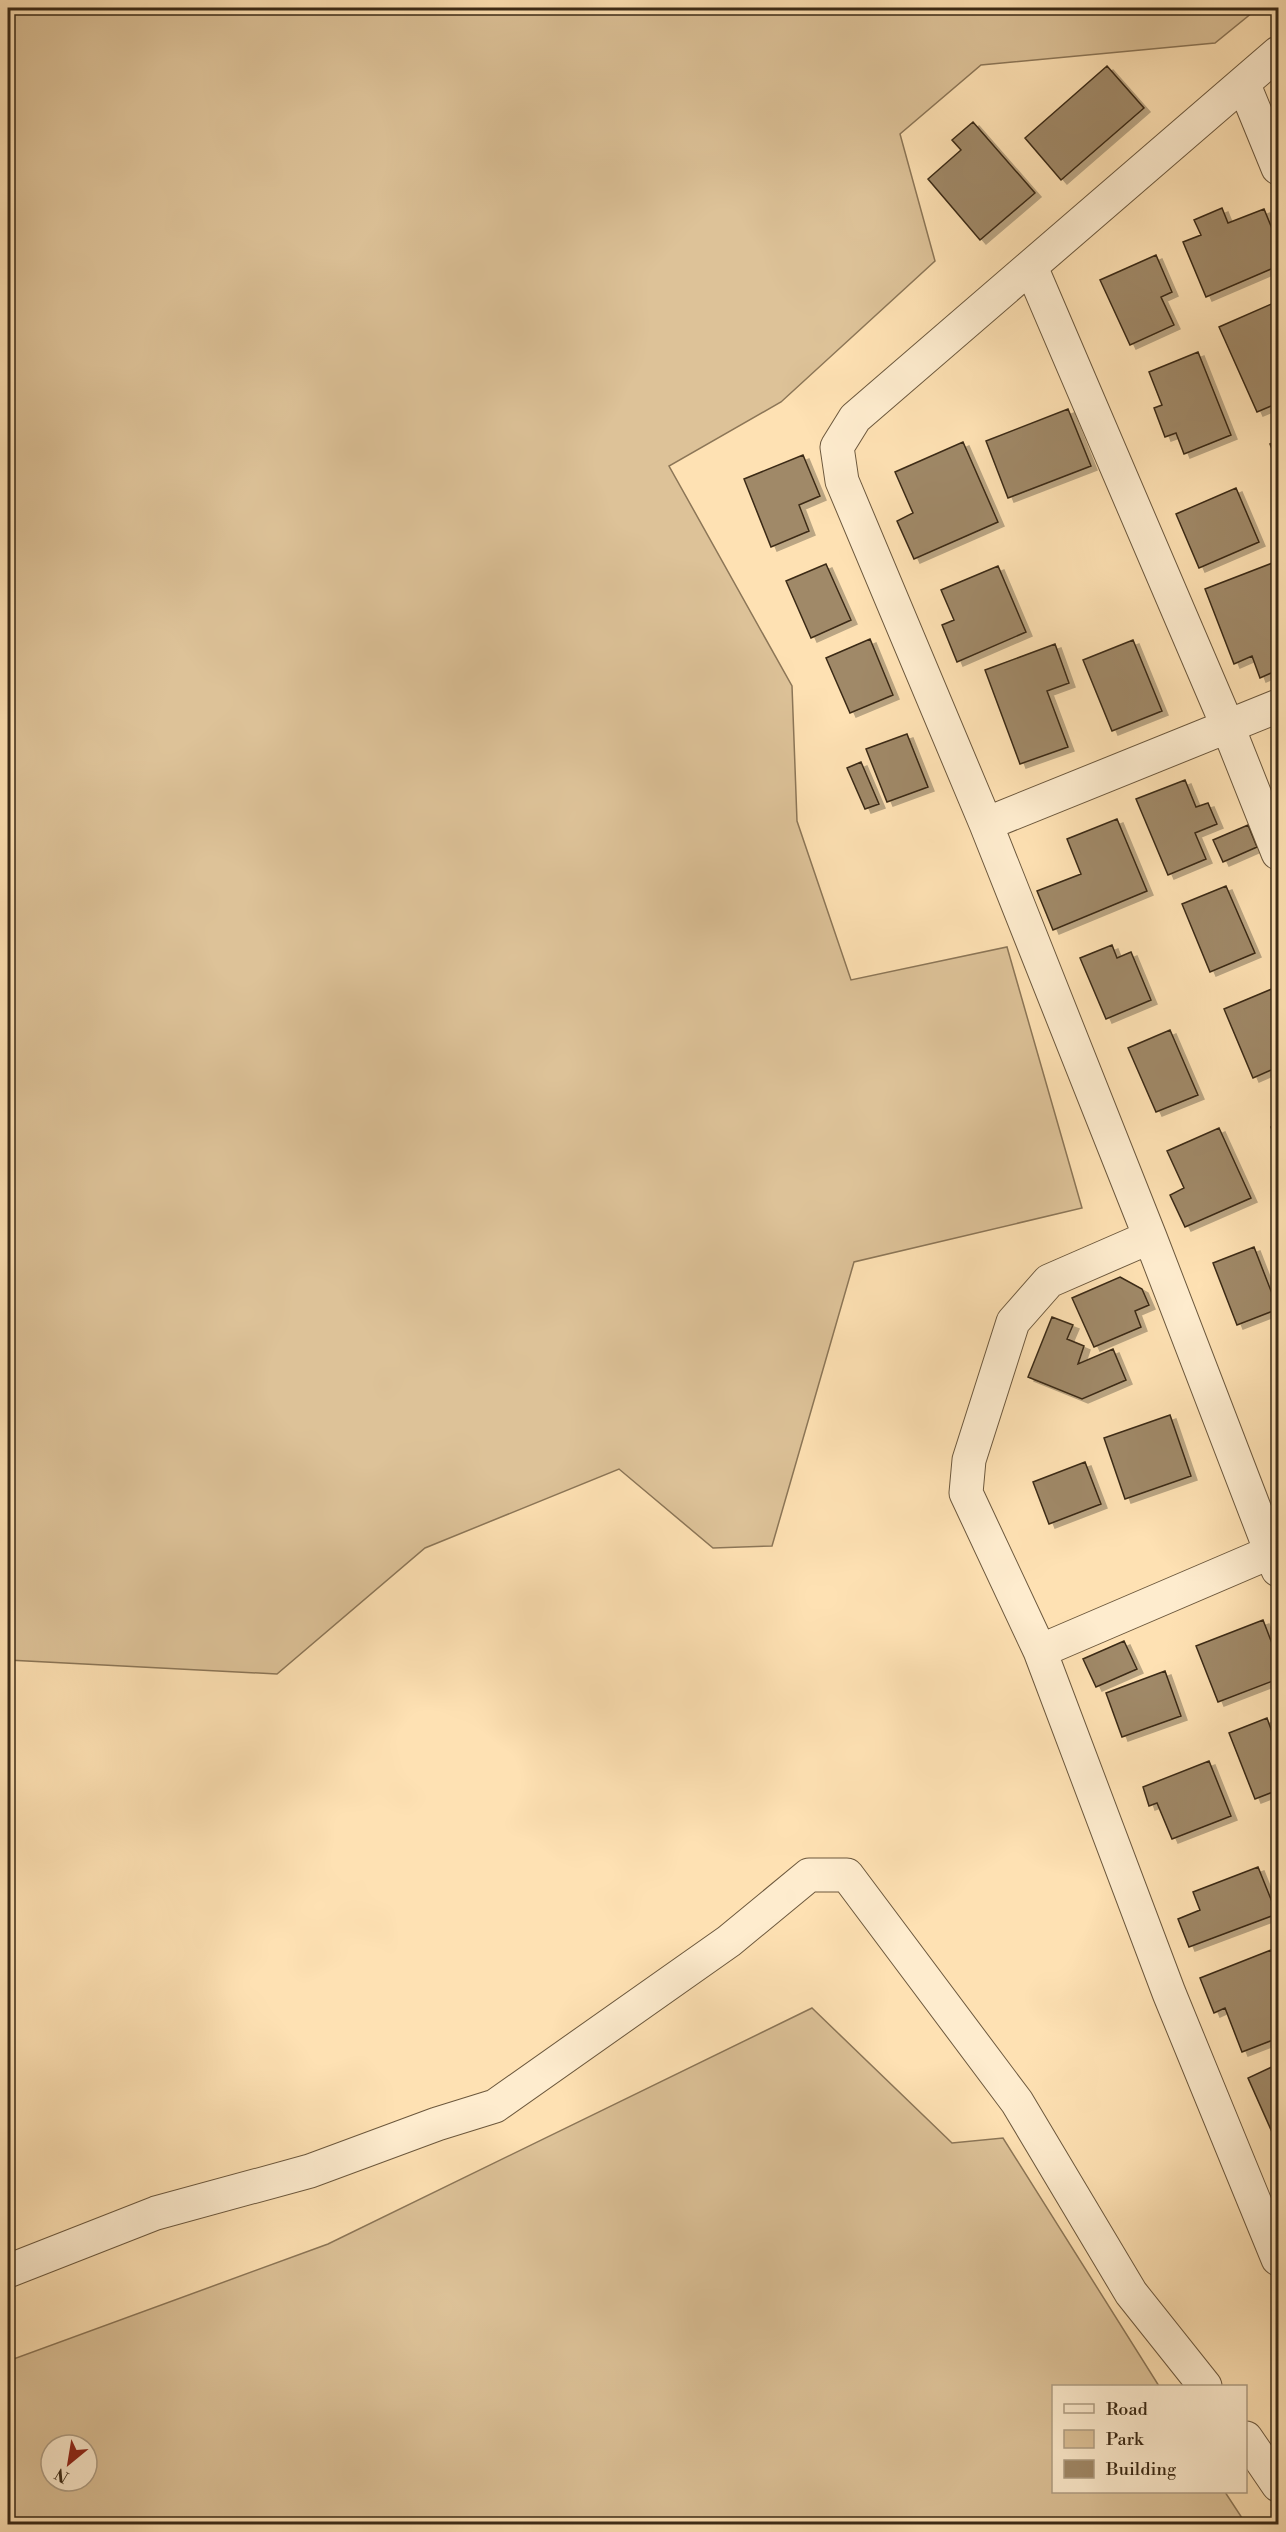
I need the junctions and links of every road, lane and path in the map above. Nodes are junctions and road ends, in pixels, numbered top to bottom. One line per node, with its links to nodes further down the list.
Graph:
1 (1278, 53): 2 (street)
2 (1244, 85): 3 (street); 4 (street)
3 (1278, 168)
4 (1031, 267): 6 (street); 7 (street)
5 (1278, 706): 6 (street)
6 (1228, 727): 7 (street); 8 (street)
7 (986, 824): 9 (street)
8 (1278, 853)
9 (1150, 1237): 10 (street); 11 (street)
10 (1276, 1557): 11 (street)
11 (1040, 1651): 12 (street)
12 (1278, 2259)
13 (8, 2271): 14 (street)
14 (1204, 2385)
15 (1247, 2441): 16 (street)
16 (1278, 2485)

